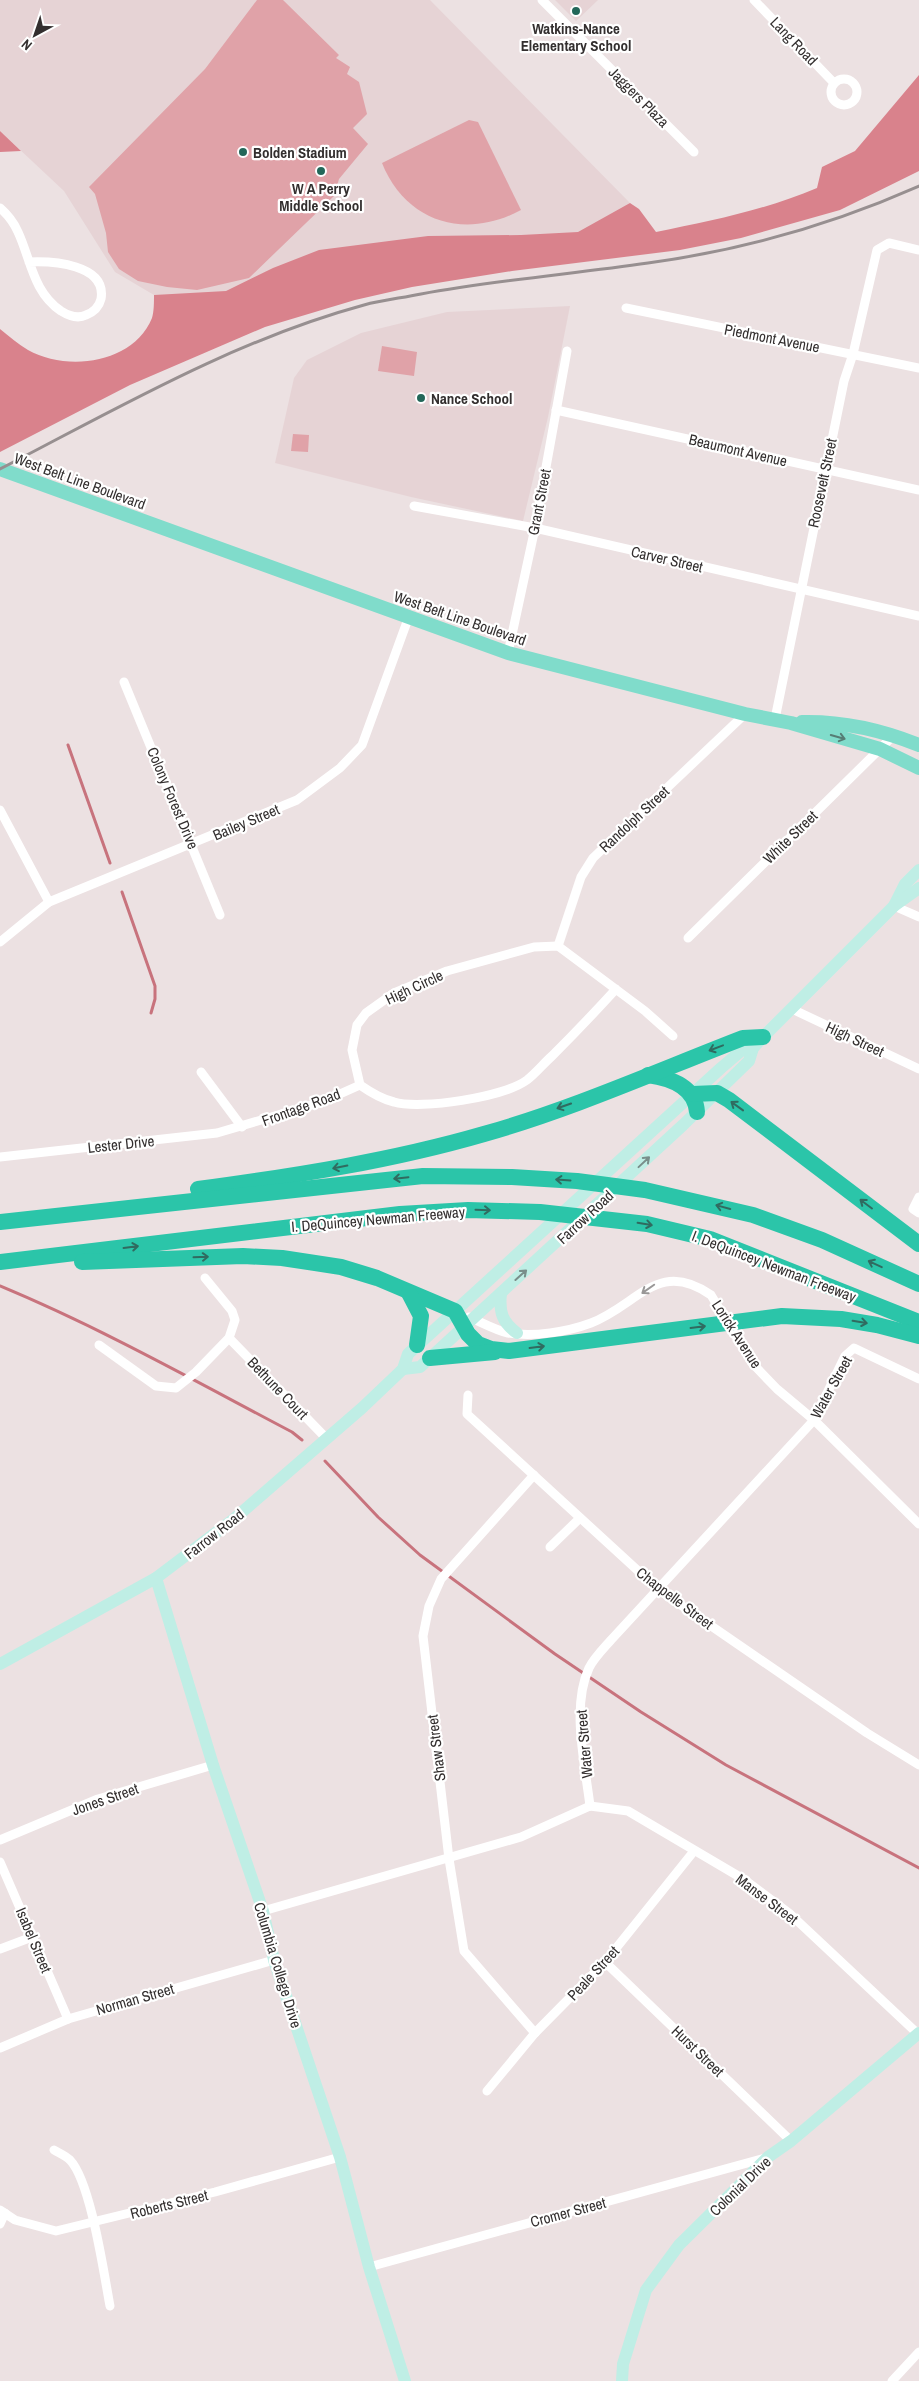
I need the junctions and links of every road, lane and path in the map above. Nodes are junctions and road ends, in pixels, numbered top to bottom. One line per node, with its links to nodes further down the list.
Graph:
1 (542, 0): 4 (street, Jaggers Plaza)
2 (754, 0): 3 (street, Lang Road)
3 (834, 83)
4 (694, 152)
5 (0, 208): 7 (street)
6 (919, 250): 10 (street, Roosevelt Street)
7 (29, 262): 7 (street)
8 (626, 308): 10 (street, Piedmont Avenue)
9 (567, 351): 12 (street, Grant Street)
10 (853, 354): 11 (street, Piedmont Avenue); 14 (street, Roosevelt Street)
11 (919, 368)
12 (556, 410): 14 (street, Beaumont Avenue); 17 (street, Grant Street)
13 (0, 469): 20 (main road, West Belt Line Boulevard)
14 (825, 470): 15 (street, Beaumont Avenue); 18 (street, Roosevelt Street)
15 (919, 490)
16 (414, 506): 17 (street, Carver Street)
17 (535, 528): 18 (street, Carver Street); 21 (street, Grant Street)
18 (800, 590): 19 (street, Carver Street); 24 (street, Roosevelt Street)
19 (919, 616)
20 (408, 618): 21 (main road, West Belt Line Boulevard); 31 (street, Bailey Street)
21 (508, 653): 23 (main road, West Belt Line Boulevard)
22 (124, 682): 31 (street, Colony Forest Drive)
23 (745, 714): 24 (main road, West Belt Line Boulevard); 40 (street, Randolph Street)
24 (775, 719): 25 (main road, West Belt Line Boulevard)
25 (792, 723): 26 (main road); 28 (main road, West Belt Line Boulevard, one-way to 28)
26 (893, 736): 27 (main road); 28 (street, White Street)
27 (919, 746)
28 (880, 749): 29 (main road, West Belt Line Boulevard); 38 (street, White Street)
29 (919, 768)
30 (0, 810): 34 (street)
31 (192, 844): 34 (street, Bailey Street); 36 (street, Colony Forest Drive)
32 (919, 870): 35 (main road, Farrow Road)
33 (919, 888): 35 (main road, Farrow Road)
34 (49, 902): 39 (street, Bailey Street)
35 (894, 906): 37 (street); 42 (main road, Farrow Road)
36 (220, 915)
37 (919, 917)
38 (688, 938)
39 (0, 942)
40 (558, 946): 41 (street); 48 (street, High Circle)
41 (616, 990): 43 (street); 48 (street)
42 (792, 1009): 44 (main road, Farrow Road); 45 (street, High Street)
43 (673, 1036)
44 (758, 1042): 47 (highway, one-way to 47); 49 (main road, Farrow Road); 50 (main road, Farrow Road)
45 (919, 1069)
46 (201, 1072): 52 (street)
47 (646, 1075): 50 (highway); 56 (highway, one-way to 56)
48 (360, 1085): 52 (street, Frontage Road)
49 (717, 1093): 50 (highway); 51 (main road, Farrow Road); 58 (highway, one-way to 49)
50 (693, 1094): 51 (highway); 64 (main road, Farrow Road)
51 (697, 1112): 63 (main road, Farrow Road, one-way to 51)
52 (242, 1127): 53 (street, Lester Drive)
53 (0, 1157)
54 (919, 1197): 55 (street)
55 (916, 1211)
56 (37, 1218): 57 (highway); 61 (highway, one-way to 56)
57 (0, 1222)
58 (919, 1244)
59 (6, 1261): 62 (highway, one-way to 62); 65 (highway, I. DeQuincey Newman Freeway, one-way to 65)
60 (205, 1278): 70 (street)
61 (919, 1284)
62 (408, 1293): 64 (highway); 72 (highway)
63 (501, 1293): 66 (main road, Farrow Road); 68 (main road)
64 (455, 1311): 66 (highway); 72 (main road, Farrow Road)
65 (919, 1322)
66 (469, 1323): 68 (street, Lorick Avenue); 73 (highway); 74 (main road, Farrow Road)
67 (728, 1323): 68 (street, Lorick Avenue, one-way to 68); 69 (highway, one-way to 69); 73 (highway, one-way to 67); 78 (street, Lorick Avenue)
68 (517, 1333)
69 (919, 1336)
70 (228, 1338): 71 (street); 79 (street, Bethune Court)
71 (99, 1345)
72 (417, 1345): 75 (main road, Farrow Road)
73 (509, 1351): 74 (highway)
74 (430, 1358): 75 (main road, Farrow Road)
75 (403, 1369): 79 (main road, Farrow Road)
76 (919, 1379): 78 (street, Water Street)
77 (468, 1395): 80 (street, Chappelle Street)
78 (814, 1420): 82 (street, Lorick Avenue); 85 (street, Water Street)
79 (327, 1439): 84 (main road, Farrow Road)
80 (534, 1475): 81 (street, Chappelle Street); 92 (street, Shaw Street)
81 (580, 1518): 83 (street); 85 (street, Chappelle Street)
82 (919, 1524)
83 (550, 1547)
84 (156, 1578): 86 (main road, Farrow Road); 87 (main road, Columbia College Drive)
85 (659, 1590): 88 (street, Chappelle Street); 89 (street, Water Street)
86 (0, 1664)
87 (213, 1765): 90 (street, Jones Street); 94 (main road, Columbia College Drive)
88 (919, 1765)
89 (590, 1806): 91 (street, Manse Street); 92 (street)
90 (0, 1840)
91 (694, 1851): 98 (street, Peale Street); 101 (street, Manse Street)
92 (449, 1859): 94 (street); 100 (street, Shaw Street)
93 (0, 1862): 95 (street, Isabel Street)
94 (263, 1911): 97 (main road, Columbia College Drive)
95 (32, 1937): 96 (street); 99 (street, Isabel Street)
96 (0, 1949)
97 (274, 1960): 99 (street, Norman Street); 106 (main road, Columbia College Drive)
98 (605, 1962): 100 (street, Peale Street); 104 (street, Hurst Street)
99 (68, 2018): 102 (street, Norman Street)
100 (535, 2032): 103 (street, Peale Street)
101 (919, 2034): 104 (main road, Colonial Drive)
102 (0, 2048)
103 (487, 2091)
104 (791, 2141): 107 (main road, Colonial Drive)
105 (54, 2150): 109 (street)
106 (340, 2157): 109 (street, Roberts Street); 111 (main road, Columbia College Drive)
107 (768, 2158): 111 (street, Cromer Street); 115 (main road, Colonial Drive)
108 (3, 2212): 109 (street, Roberts Street); 110 (street)
109 (94, 2223): 112 (street)
110 (0, 2224)
111 (369, 2267): 114 (main road, Columbia College Drive)
112 (110, 2306)
113 (919, 2352): 116 (street)
114 (405, 2381)
115 (622, 2381)
116 (892, 2381)

